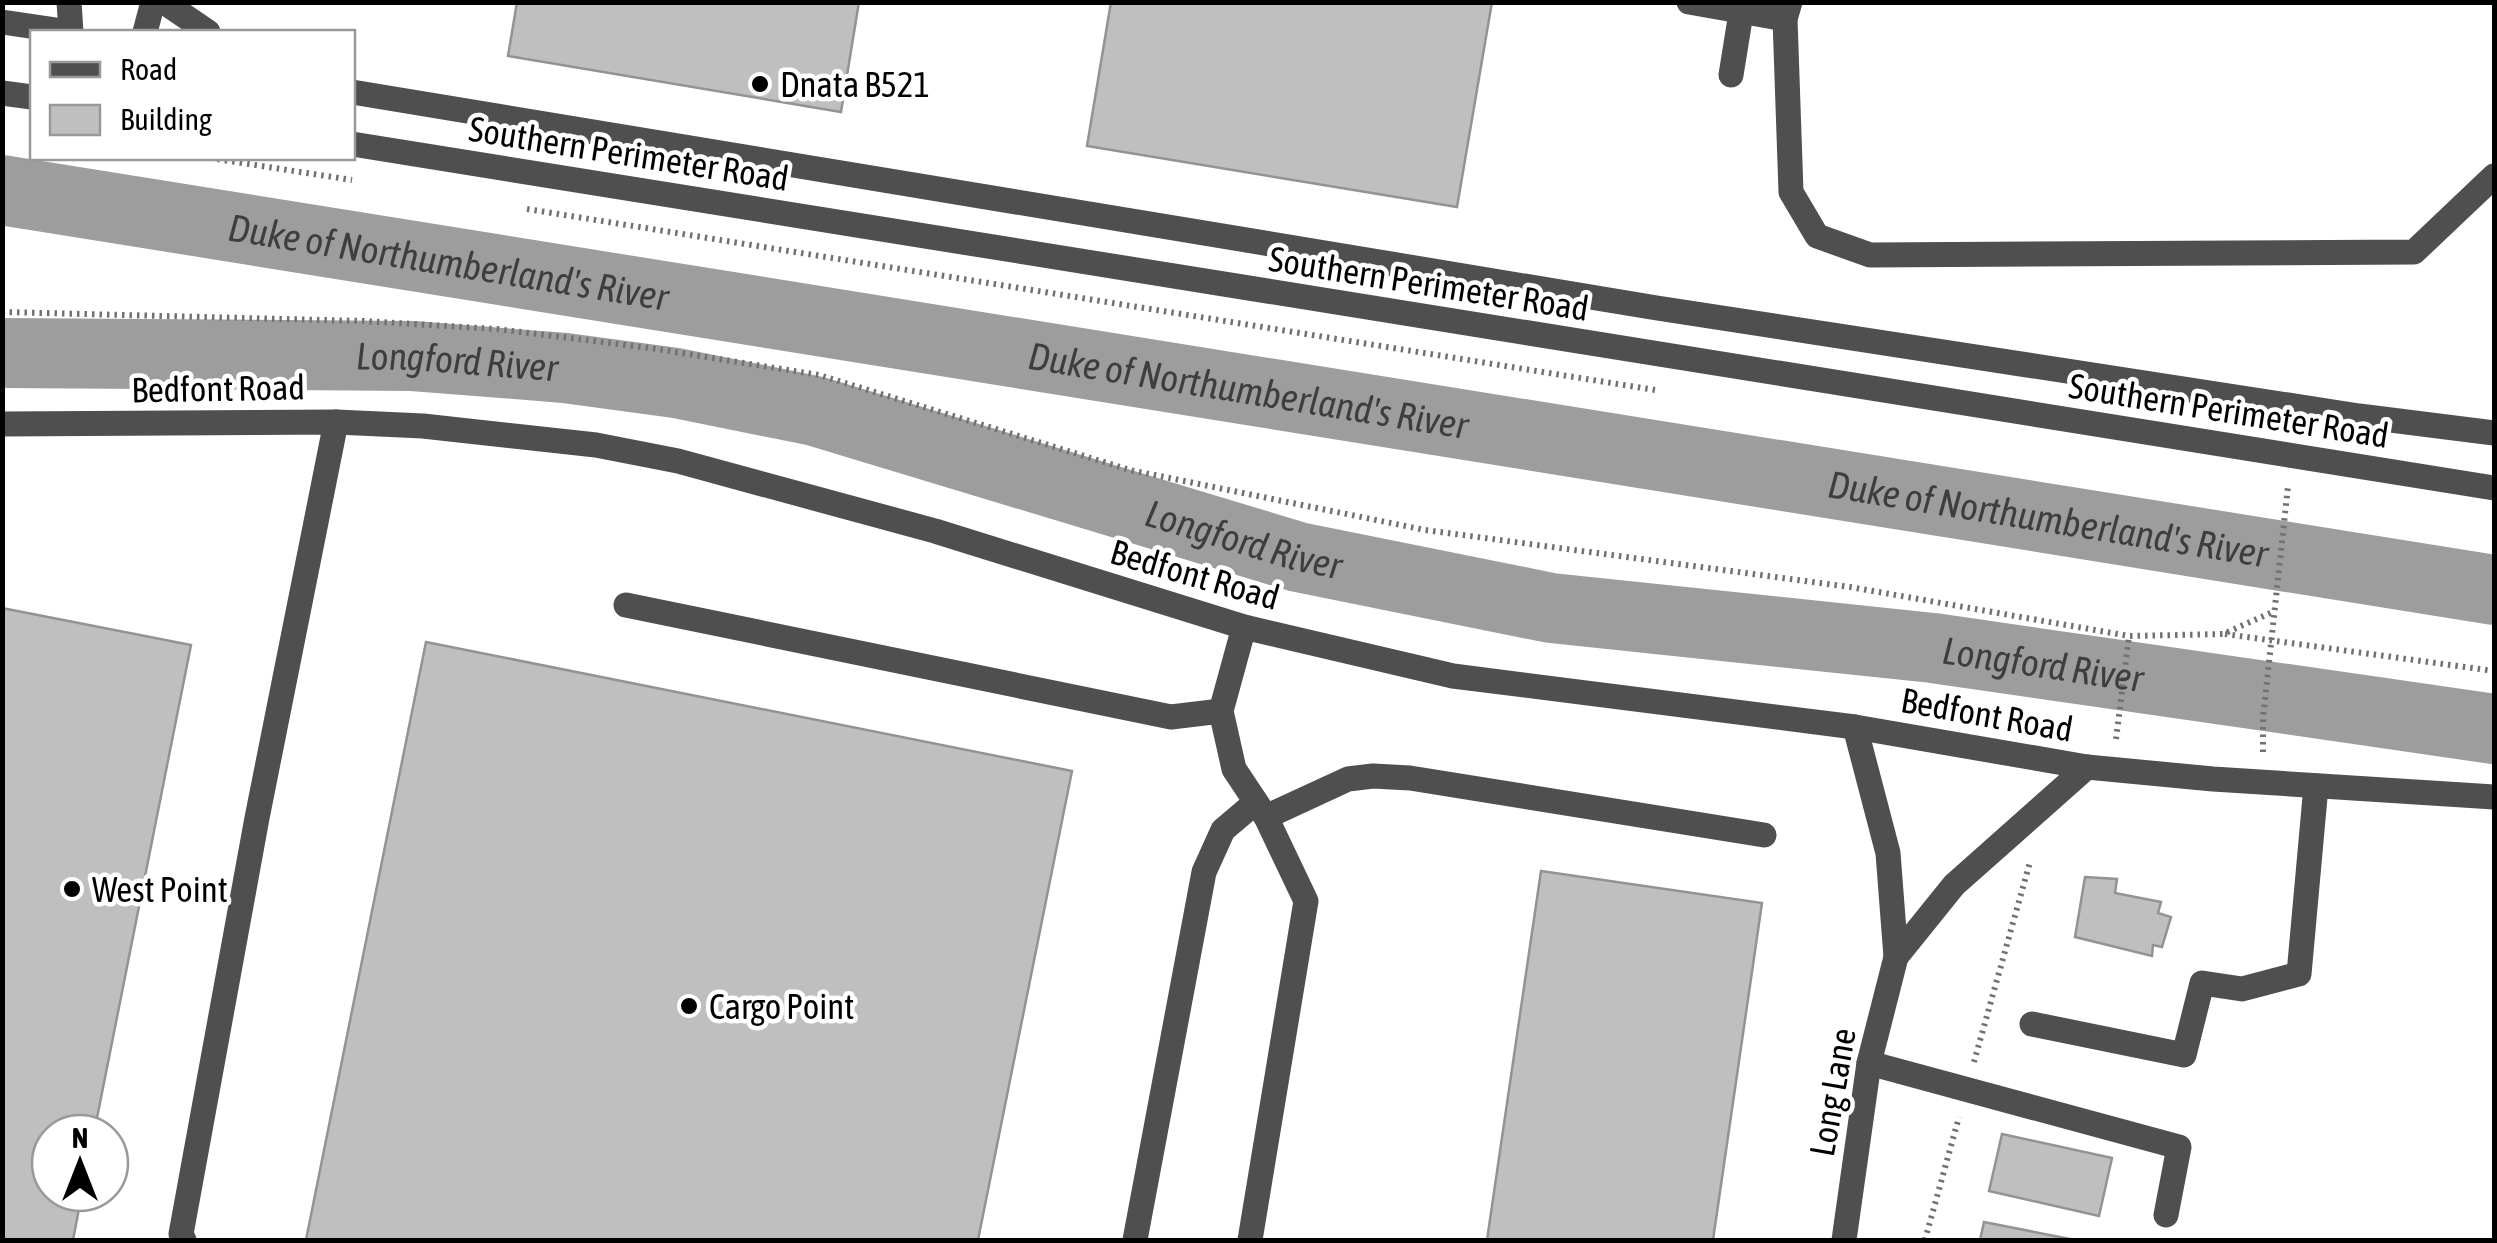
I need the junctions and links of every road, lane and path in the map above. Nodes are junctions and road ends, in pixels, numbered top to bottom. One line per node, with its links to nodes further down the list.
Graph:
1 (69, 2): 9 (street)
2 (154, 2): 10 (street)
3 (164, 2): 11 (street)
4 (1689, 2): 6 (street)
5 (1787, 11): 6 (street); 17 (street)
6 (1741, 13): 12 (street)
7 (2, 22): 8 (street)
8 (56, 30)
9 (70, 30)
10 (146, 30)
11 (205, 30)
12 (1732, 76)
13 (355, 92): 21 (street, Southern Perimeter Road)
14 (2, 93): 15 (street)
15 (30, 97)
16 (355, 144): 23 (street, Southern Perimeter Road)
17 (2494, 176)
18 (2, 312): 28 (path)
19 (336, 422): 20 (street, Bedfont Road); 26 (street, Bedfont Road); 46 (street)
20 (2, 424)
21 (2494, 432)
22 (2288, 484): 25 (path)
23 (2494, 488)
24 (626, 605): 32 (street)
25 (2275, 611): 27 (path); 29 (path)
26 (1244, 628): 32 (street); 33 (street, Bedfont Road)
27 (2224, 634): 28 (path); 29 (path)
28 (2129, 636): 31 (path)
29 (2272, 641): 30 (path); 34 (path)
30 (2494, 671)
31 (2120, 705)
32 (1222, 711): 38 (street)
33 (1855, 727): 35 (street, Bedfont Road); 41 (street, Long Lane)
34 (2263, 742)
35 (2087, 767): 36 (street, Bedfont Road); 41 (street, Long Lane)
36 (2316, 786): 37 (street, Bedfont Road); 42 (street)
37 (2494, 798)
38 (1261, 810): 39 (street); 47 (street); 48 (street)
39 (1764, 834)
40 (2032, 855): 44 (path)
41 (1896, 956): 43 (street, Long Lane)
42 (2032, 1024)
43 (1869, 1064): 44 (street); 49 (street, Long Lane)
44 (1966, 1090): 45 (street); 50 (path)
45 (2166, 1215)
46 (184, 1240)
47 (1134, 1240)
48 (1250, 1240)
49 (1844, 1240)
50 (1925, 1240)

